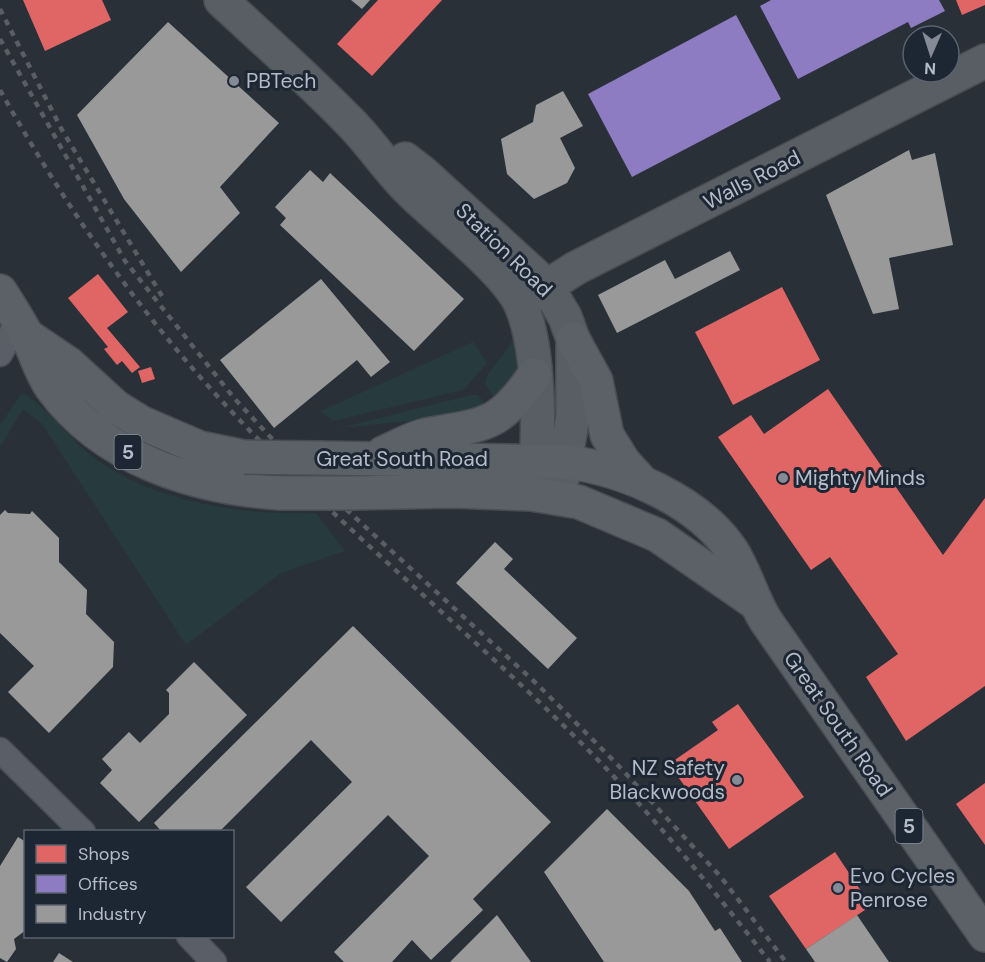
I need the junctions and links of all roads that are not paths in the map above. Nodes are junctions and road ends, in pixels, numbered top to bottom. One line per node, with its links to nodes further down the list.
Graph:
1 (221, 0): 4 (main road, Station Road)
2 (985, 61): 4 (main road, Walls Road)
3 (0, 291): 5 (main road, Great South Road / 5)
4 (533, 294): 6 (main road, Station Road); 8 (main road, Station Road)
5 (22, 328): 7 (street); 9 (main road, Great South Road / 5, bridge); 12 (main road, Great South Road / 5, bridge)
6 (573, 339): 10 (main road, Station Road); 11 (main road)
7 (0, 354)
8 (534, 375): 9 (main road); 10 (main road, Station Road)
9 (371, 458): 10 (main road, Great South Road / 5)
10 (552, 461): 11 (main road, Great South Road / 5); 12 (main road, Station Road)
11 (643, 484): 13 (main road, Great South Road / 5)
12 (545, 496): 13 (main road, Great South Road / 5)
13 (754, 602): 16 (main road, Great South Road / 5)
14 (0, 750): 15 (street)
15 (82, 830)
16 (985, 935)
17 (191, 938): 18 (street)
18 (214, 962)

